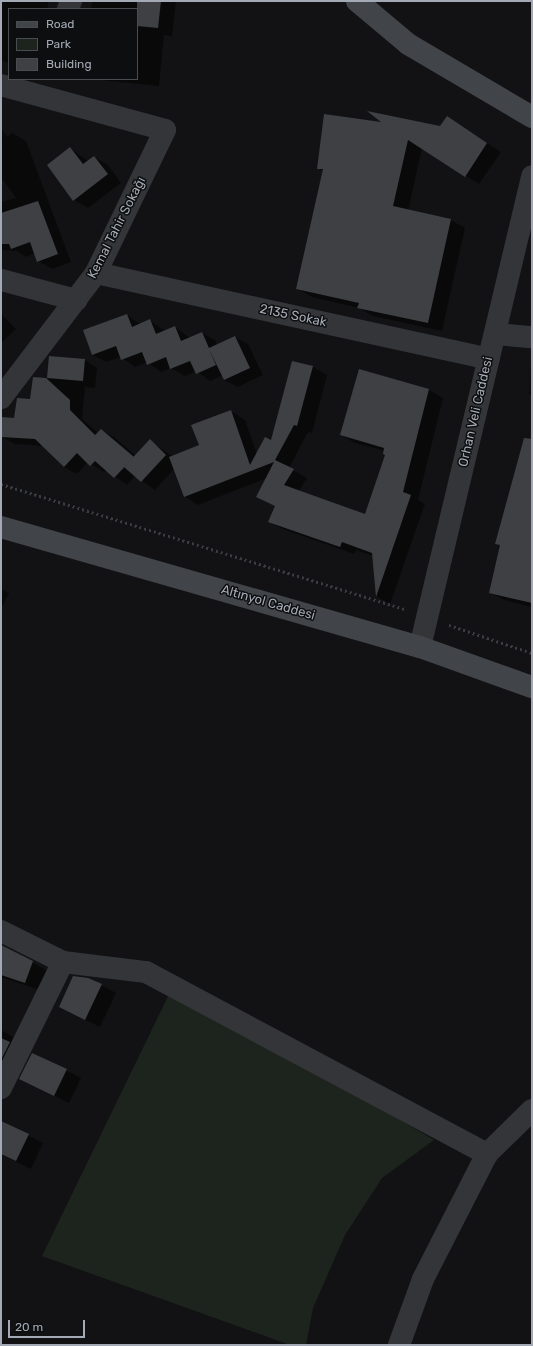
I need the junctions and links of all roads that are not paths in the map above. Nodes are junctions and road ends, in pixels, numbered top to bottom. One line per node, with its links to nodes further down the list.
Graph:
1 (357, 1): 4 (main road)
2 (1, 85): 3 (street)
3 (40, 87): 6 (street, Kemal Tahir Sokağı)
4 (532, 117)
5 (532, 176): 9 (street, Orhan Veli Caddesi)
6 (96, 273): 8 (street, Kemal Tahir Sokağı); 11 (street, 2135 Sokak)
7 (1, 280): 8 (street)
8 (76, 300): 12 (street, Kemal Tahir Sokağı)
9 (495, 334): 10 (street); 11 (street, Orhan Veli Caddesi)
10 (532, 337)
11 (489, 359): 14 (street, Orhan Veli Caddesi)
12 (1, 398)
13 (1, 527): 14 (main road, Altınyol Caddesi)
14 (420, 647): 15 (main road, Altınyol Caddesi)
15 (532, 687)
16 (1, 931): 17 (street)
17 (63, 962): 18 (street); 20 (street)
18 (1, 1088)
19 (532, 1110): 20 (street)
20 (487, 1154): 21 (street)
21 (399, 1345)

